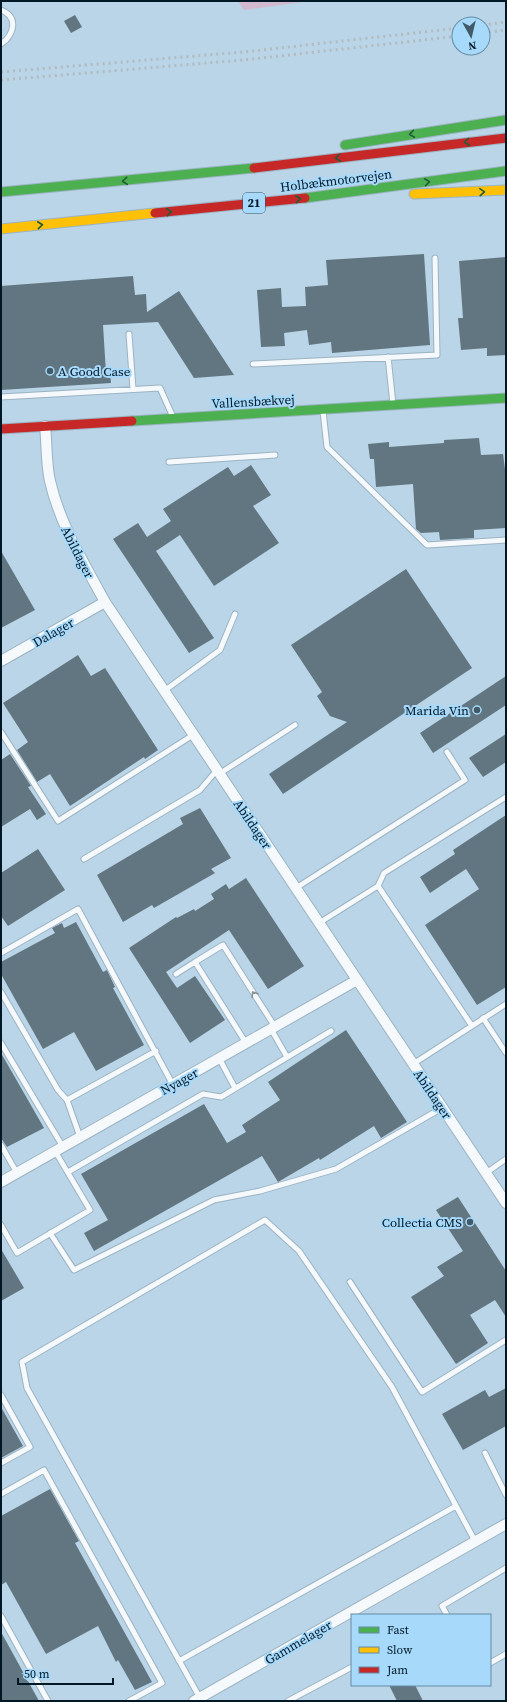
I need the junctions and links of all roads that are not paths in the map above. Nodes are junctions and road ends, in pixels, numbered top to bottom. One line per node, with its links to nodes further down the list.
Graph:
1 (1, 10): 2 (lane)
2 (1, 44)
3 (506, 120): 5 (main road, one-way to 5)
4 (506, 138): 8 (main road, Holbækmotorvejen, one-way to 8)
5 (337, 147)
6 (314, 151): 8 (main road)
7 (506, 171): 11 (main road, Holbækmotorvejen / 21, one-way to 7)
8 (193, 175): 10 (main road, Holbækmotorvejen, one-way to 10)
9 (506, 190): 11 (main road, one-way to 9)
10 (1, 192)
11 (317, 197): 12 (main road, Holbækmotorvejen / 21, one-way to 11)
12 (1, 229)
13 (435, 258): 15 (lane)
14 (129, 334): 17 (lane)
15 (388, 357): 16 (lane); 20 (lane)
16 (253, 364)
17 (133, 389): 18 (lane); 22 (lane)
18 (1, 397)
19 (506, 398): 20 (main road, Vallensbækvej)
20 (394, 405): 21 (main road, Vallensbækvej)
21 (323, 409): 22 (main road, Vallensbækvej); 27 (lane)
22 (173, 418): 23 (main road, Vallensbækvej)
23 (45, 426): 24 (main road, Vallensbækvej); 28 (street, Abildager)
24 (1, 429)
25 (275, 455): 26 (lane)
26 (168, 462)
27 (506, 540)
28 (105, 602): 30 (street, Dalager); 31 (street, Abildager)
29 (235, 614): 31 (lane)
30 (1, 661)
31 (164, 691): 34 (street, Abildager)
32 (295, 725): 36 (lane)
33 (1, 732): 34 (lane)
34 (193, 735): 36 (street, Abildager)
35 (447, 752): 40 (lane)
36 (218, 772): 38 (lane); 40 (street, Abildager)
37 (506, 797): 39 (lane)
38 (84, 859)
39 (378, 886): 41 (lane); 49 (lane)
40 (296, 888): 41 (street, Abildager)
41 (319, 923): 45 (street, Abildager)
42 (1, 953): 54 (lane)
43 (195, 962): 44 (lane); 50 (lane, one-way to 43); 53 (lane)
44 (176, 974)
45 (357, 980): 50 (street, Nyager); 58 (street, Abildager)
46 (1, 992): 61 (lane)
47 (506, 1004): 48 (lane)
48 (483, 1018): 49 (lane); 55 (lane)
49 (472, 1026): 58 (lane)
50 (273, 1028): 53 (street, Nyager); 56 (lane)
51 (331, 1031): 56 (lane)
52 (1, 1043): 65 (lane)
53 (246, 1044): 57 (street, Nyager)
54 (156, 1052): 59 (lane); 61 (lane)
55 (506, 1053)
56 (287, 1057): 60 (lane)
57 (220, 1058): 59 (street, Nyager); 60 (lane)
58 (413, 1064): 62 (street, Abildager)
59 (173, 1085): 63 (street, Nyager)
60 (235, 1088): 67 (lane)
61 (67, 1100): 63 (lane)
62 (442, 1108): 69 (street, Abildager); 73 (lane)
63 (80, 1137): 65 (street, Nyager)
64 (1, 1145): 68 (lane)
65 (59, 1149): 67 (lane); 68 (street, Nyager)
66 (506, 1159): 69 (lane)
67 (68, 1172): 73 (lane)
68 (17, 1173): 70 (street, Nyager)
69 (486, 1173): 71 (street, Abildager)
70 (1, 1182)
71 (506, 1203)
72 (1, 1225): 73 (lane)
73 (50, 1233)
74 (350, 1282): 75 (lane)
75 (506, 1340)
76 (1, 1395): 78 (lane)
77 (485, 1453): 80 (lane)
78 (1, 1463)
79 (1, 1494): 93 (lane)
80 (506, 1495)
81 (456, 1506): 83 (lane); 88 (lane); 88 (lane)
82 (506, 1524): 83 (street, Gammelager)
83 (475, 1541): 91 (street, Gammelager)
84 (506, 1568): 85 (lane)
85 (446, 1614)
86 (1, 1616): 92 (lane)
87 (506, 1654): 89 (lane)
88 (179, 1661): 91 (lane)
89 (491, 1662)
90 (351, 1668): 94 (lane)
91 (197, 1699)
92 (48, 1701)
93 (129, 1701)
94 (288, 1701)

